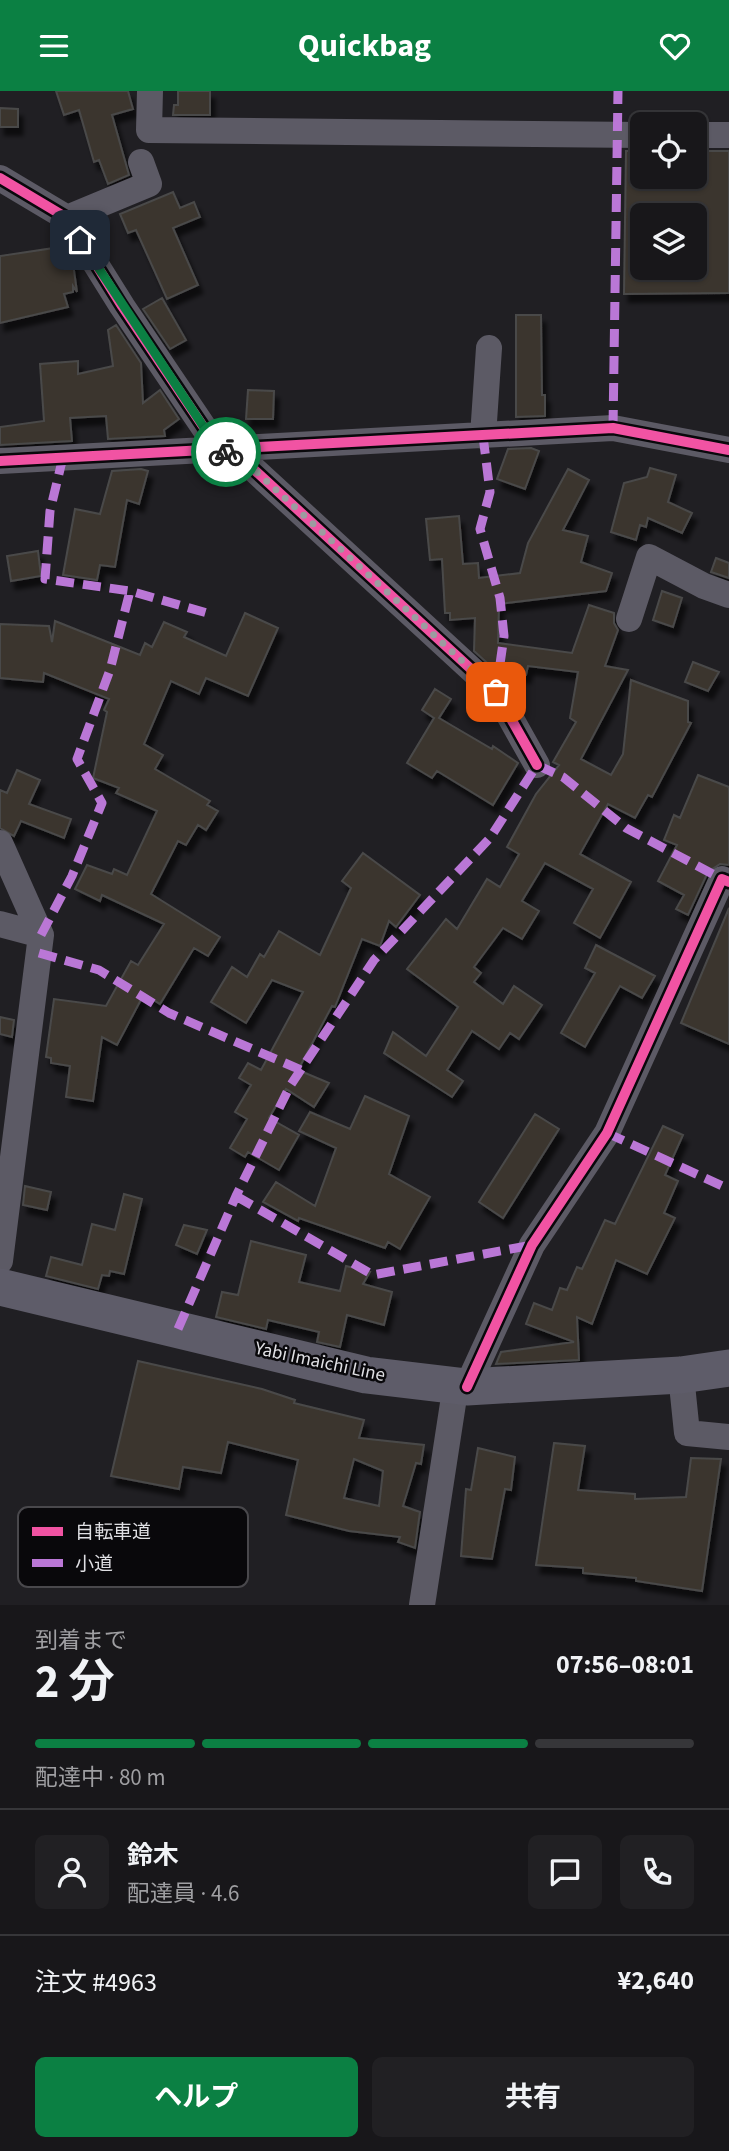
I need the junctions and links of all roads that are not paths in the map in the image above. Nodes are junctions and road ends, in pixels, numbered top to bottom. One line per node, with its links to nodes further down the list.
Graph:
1 (150, 91): 2 (street)
2 (630, 135)
3 (707, 135): 4 (street)
4 (729, 135)
5 (141, 162): 7 (street)
6 (0, 178): 7 (street)
7 (67, 218): 10 (street)
8 (489, 348): 9 (street)
9 (483, 436): 10 (street); 11 (street)
10 (217, 447): 12 (street); 15 (street)
11 (729, 450)
12 (0, 461)
13 (729, 595): 14 (street)
14 (629, 619)
15 (537, 765)
16 (0, 843): 19 (street)
17 (729, 882): 24 (street)
18 (0, 924): 19 (street)
19 (41, 935): 20 (street)
20 (0, 1261)
21 (0, 1287): 24 (main road, Yabi Imaichi Line)
22 (729, 1368): 23 (main road, Yabi Imaichi Line)
23 (681, 1375): 24 (main road, Yabi Imaichi Line); 25 (street)
24 (461, 1386): 26 (street)
25 (729, 1437)
26 (422, 1605)

